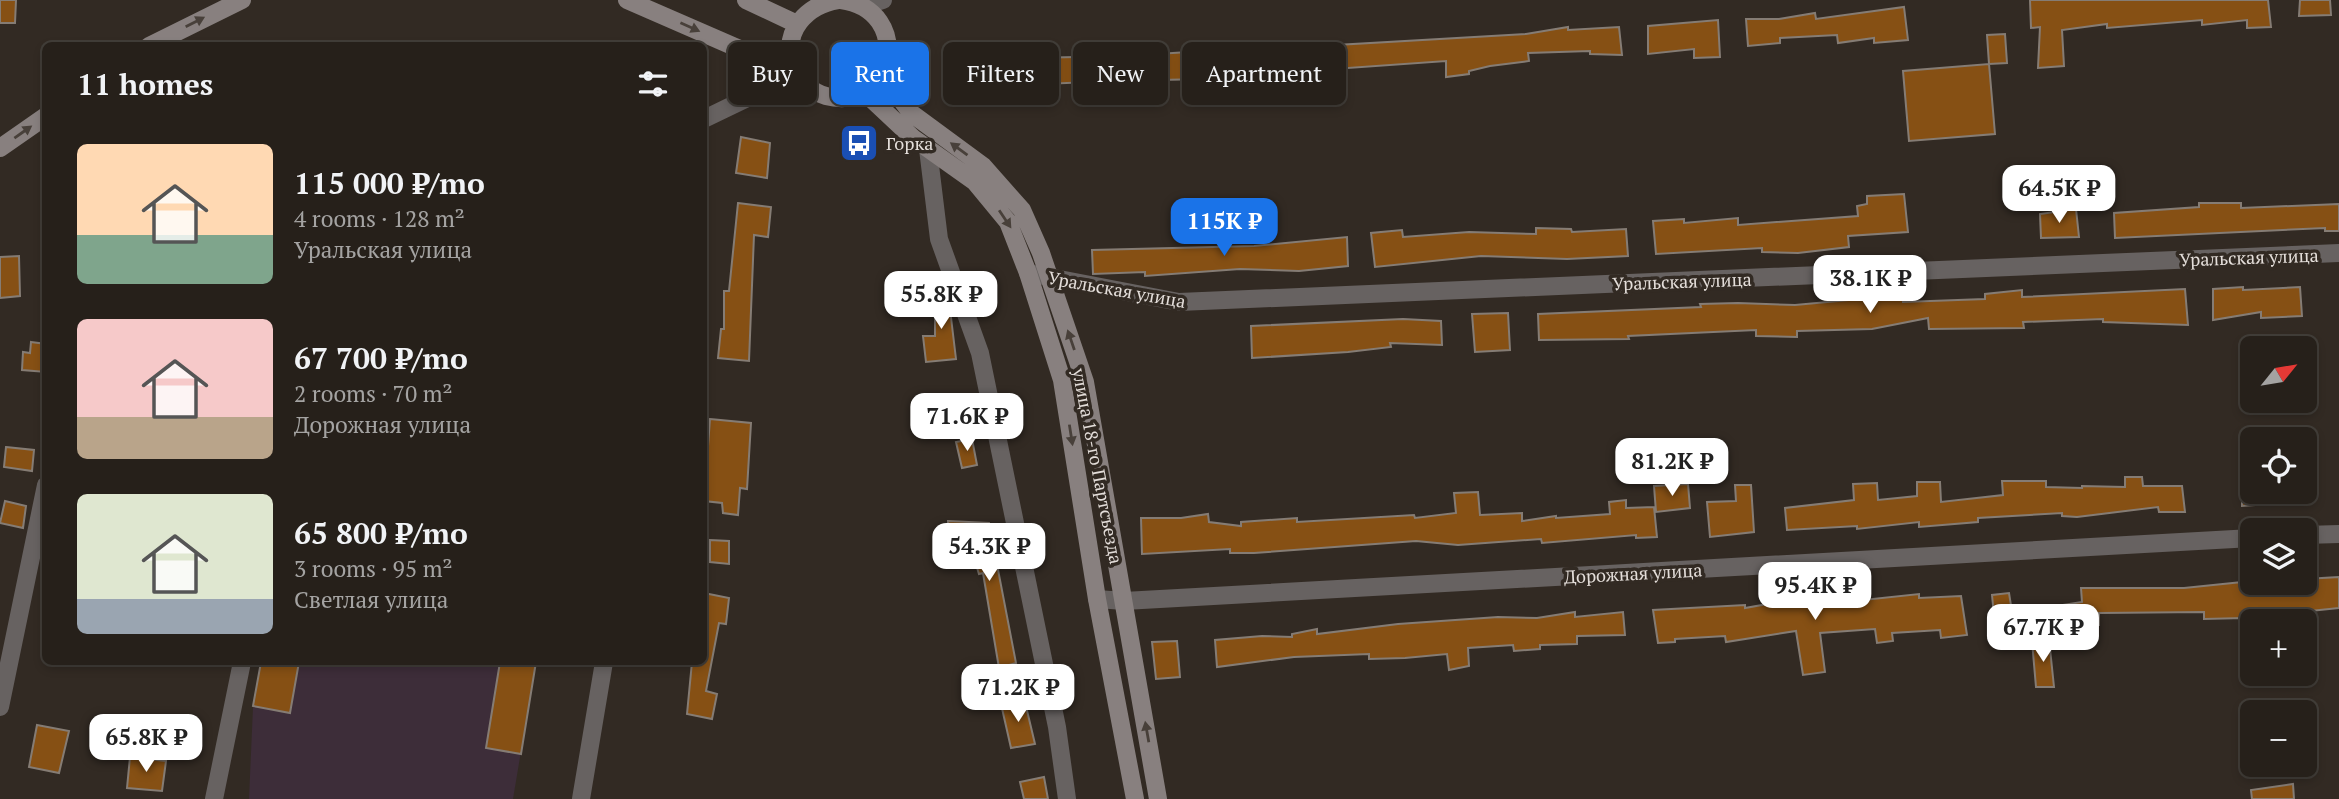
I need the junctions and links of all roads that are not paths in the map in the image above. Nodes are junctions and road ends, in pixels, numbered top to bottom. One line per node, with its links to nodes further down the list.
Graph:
1 (242, 0): 8 (main road, one-way to 1)
2 (627, 0): 11 (main road, one-way to 11)
3 (746, 0): 7 (main road)
4 (840, 0): 6 (main road); 7 (main road)
5 (883, 0): 6 (street)
6 (864, 6): 10 (main road)
7 (797, 24): 9 (main road)
8 (157, 42)
9 (792, 42)
10 (888, 42)
11 (728, 44)
12 (733, 105): 15 (street)
13 (879, 105): 18 (main road, улица 18-го Партсъезда)
14 (905, 105): 21 (main road, улица 18-го Партсъезда, one-way to 14)
15 (707, 118)
16 (42, 119): 17 (main road, one-way to 16)
17 (0, 148)
18 (928, 149): 20 (main road, улица 18-го Партсъезда, one-way to 20); 33 (street)
19 (2339, 253): 21 (street, Уральская улица)
20 (1028, 273): 21 (street, Уральская улица); 26 (main road, улица 18-го Партсъезда, one-way to 26)
21 (1050, 278): 27 (main road, улица 18-го Партсъезда, one-way to 21)
22 (42, 504): 30 (street)
23 (2339, 534): 24 (street)
24 (2317, 535)
25 (2240, 539): 27 (street, Дорожная улица)
26 (1097, 599): 27 (street, Дорожная улица); 34 (main road, улица 18-го Партсъезда)
27 (1124, 601): 35 (main road, улица 18-го Партсъезда, one-way to 27)
28 (241, 665): 31 (street)
29 (603, 665): 32 (street)
30 (0, 707)
31 (214, 799)
32 (580, 799)
33 (1068, 799)
34 (1135, 799)
35 (1158, 799)

